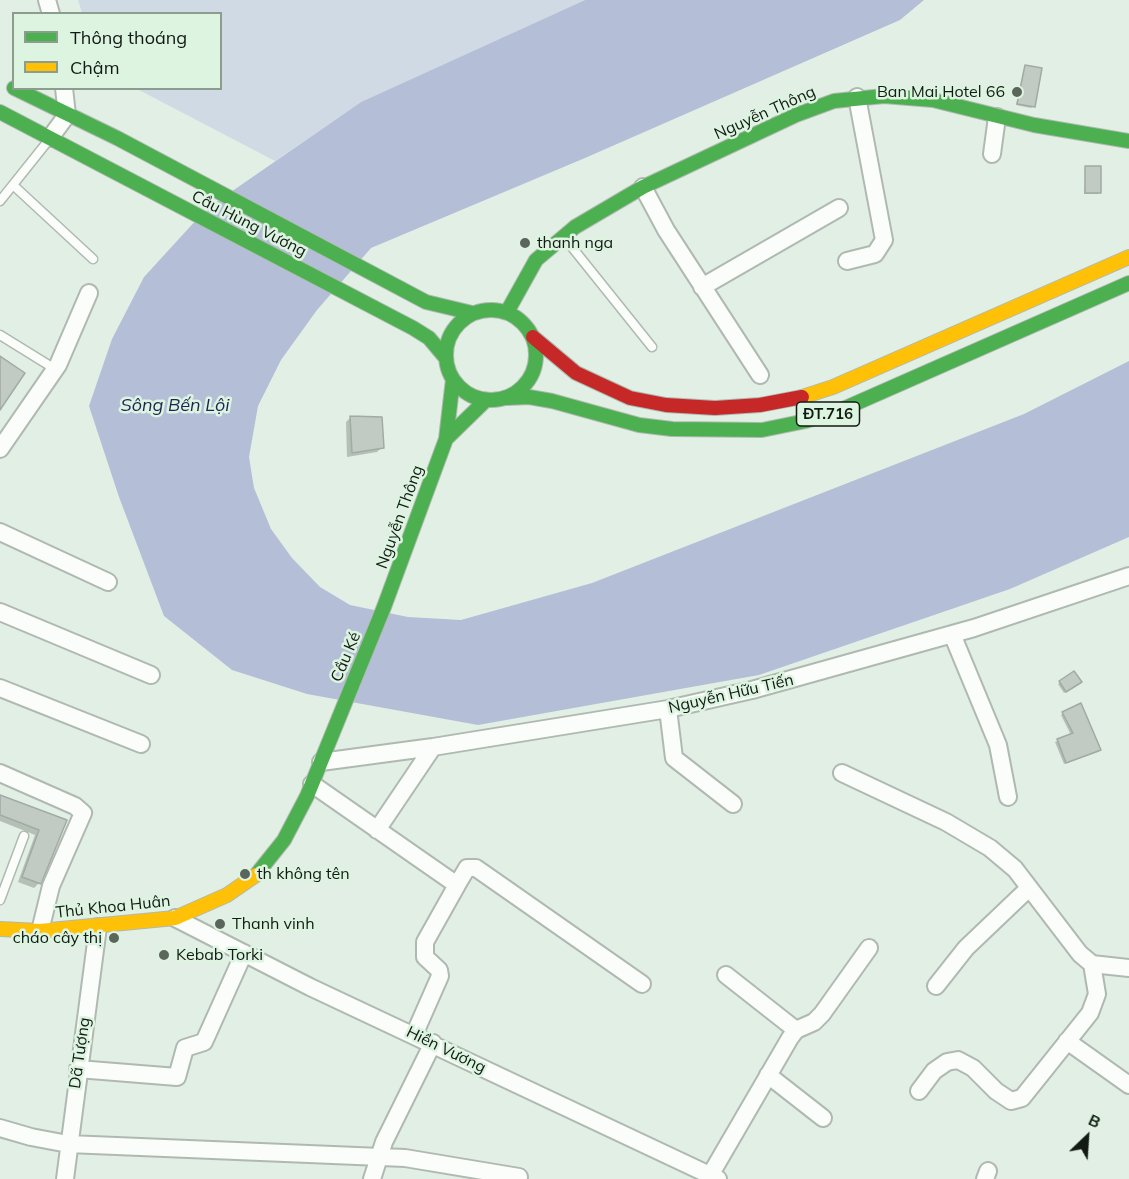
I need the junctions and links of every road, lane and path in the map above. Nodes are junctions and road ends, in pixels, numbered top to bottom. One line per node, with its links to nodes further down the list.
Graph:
1 (18, 90): 5 (main road, Cầu Hùng Vương)
2 (64, 90): 5 (street)
3 (857, 97): 6 (main road, Nguyễn Thông); 11 (main road, Nguyễn Thông); 17 (street)
4 (0, 112): 7 (main road, Cầu Hùng Vương)
5 (67, 115): 7 (street); 22 (main road, Cầu Hùng Vương)
6 (997, 117): 8 (main road, Nguyễn Thông); 9 (street)
7 (50, 138): 10 (lane); 26 (main road, Cầu Hùng Vương)
8 (1129, 141)
9 (992, 154)
10 (13, 185): 12 (lane); 16 (lane)
11 (643, 187): 14 (main road, Nguyễn Thông); 19 (street)
12 (0, 201)
13 (839, 208): 19 (street)
14 (562, 236): 21 (main road, Nguyễn Thông); 25 (lane)
15 (1129, 257): 24 (main road, ĐT.716)
16 (93, 259)
17 (847, 261)
18 (1129, 283): 30 (main road, ĐT.716)
19 (702, 287): 28 (street)
20 (89, 293): 27 (street)
21 (507, 312): 22 (main road); 24 (main road)
22 (472, 313): 26 (main road)
23 (0, 335): 27 (lane)
24 (533, 337): 30 (main road)
25 (652, 347)
26 (445, 357): 29 (main road)
27 (55, 369): 33 (street)
28 (760, 375)
29 (453, 379): 31 (main road); 32 (main road, Nguyễn Thông)
30 (507, 398): 31 (main road)
31 (486, 400): 32 (main road, Nguyễn Thông)
32 (446, 439): 37 (main road, Nguyễn Thông)
33 (0, 449)
34 (0, 532): 36 (street)
35 (1129, 576): 39 (street, Nguyễn Hữu Tiến)
36 (108, 582)
37 (384, 608): 43 (main road, Cầu Ké)
38 (0, 612): 40 (street)
39 (952, 634): 42 (street, Nguyễn Hữu Tiến); 50 (street)
40 (151, 675)
41 (0, 688): 44 (street)
42 (668, 709): 45 (street, Nguyễn Hữu Tiến); 51 (street)
43 (338, 719): 46 (main road, Thủ Khoa Huân)
44 (141, 744)
45 (433, 747): 46 (street, Nguyễn Hữu Tiến); 52 (street)
46 (321, 762): 49 (main road, Thủ Khoa Huân)
47 (0, 773): 60 (street)
48 (842, 773): 55 (street)
49 (312, 784): 52 (street); 57 (main road, Thủ Khoa Huân)
50 (1008, 797)
51 (733, 804)
52 (377, 830): 54 (street)
53 (24, 836): 56 (lane)
54 (457, 885): 66 (street); 69 (street)
55 (1029, 888): 63 (street); 67 (street)
56 (0, 900)
57 (175, 918): 58 (main road, Thủ Khoa Huân); 62 (street, Hiền Vương)
58 (98, 927): 60 (main road, Thủ Khoa Huân); 72 (street, Dã Tượng)
59 (0, 929): 60 (main road, Thủ Khoa Huân)
60 (40, 931)
61 (869, 948): 68 (street)
62 (244, 953): 69 (street, Hiền Vương); 72 (street)
63 (1092, 964): 64 (street); 70 (street)
64 (1129, 968)
65 (726, 975): 68 (street)
66 (642, 984)
67 (936, 987)
68 (796, 1030): 73 (street)
69 (414, 1035): 71 (street, Hiền Vương)
70 (1067, 1041): 74 (street); 75 (street)
71 (433, 1043): 79 (street); 81 (street, Hiền Vương)
72 (78, 1069): 78 (street, Dã Tượng)
73 (768, 1075): 76 (street); 81 (street)
74 (1129, 1085)
75 (919, 1091)
76 (823, 1118)
77 (0, 1128): 78 (street)
78 (68, 1144): 79 (street); 82 (street, Dã Tượng)
79 (378, 1157): 80 (street); 83 (street)
80 (519, 1178)
81 (711, 1178)
82 (65, 1179)
83 (372, 1179)

